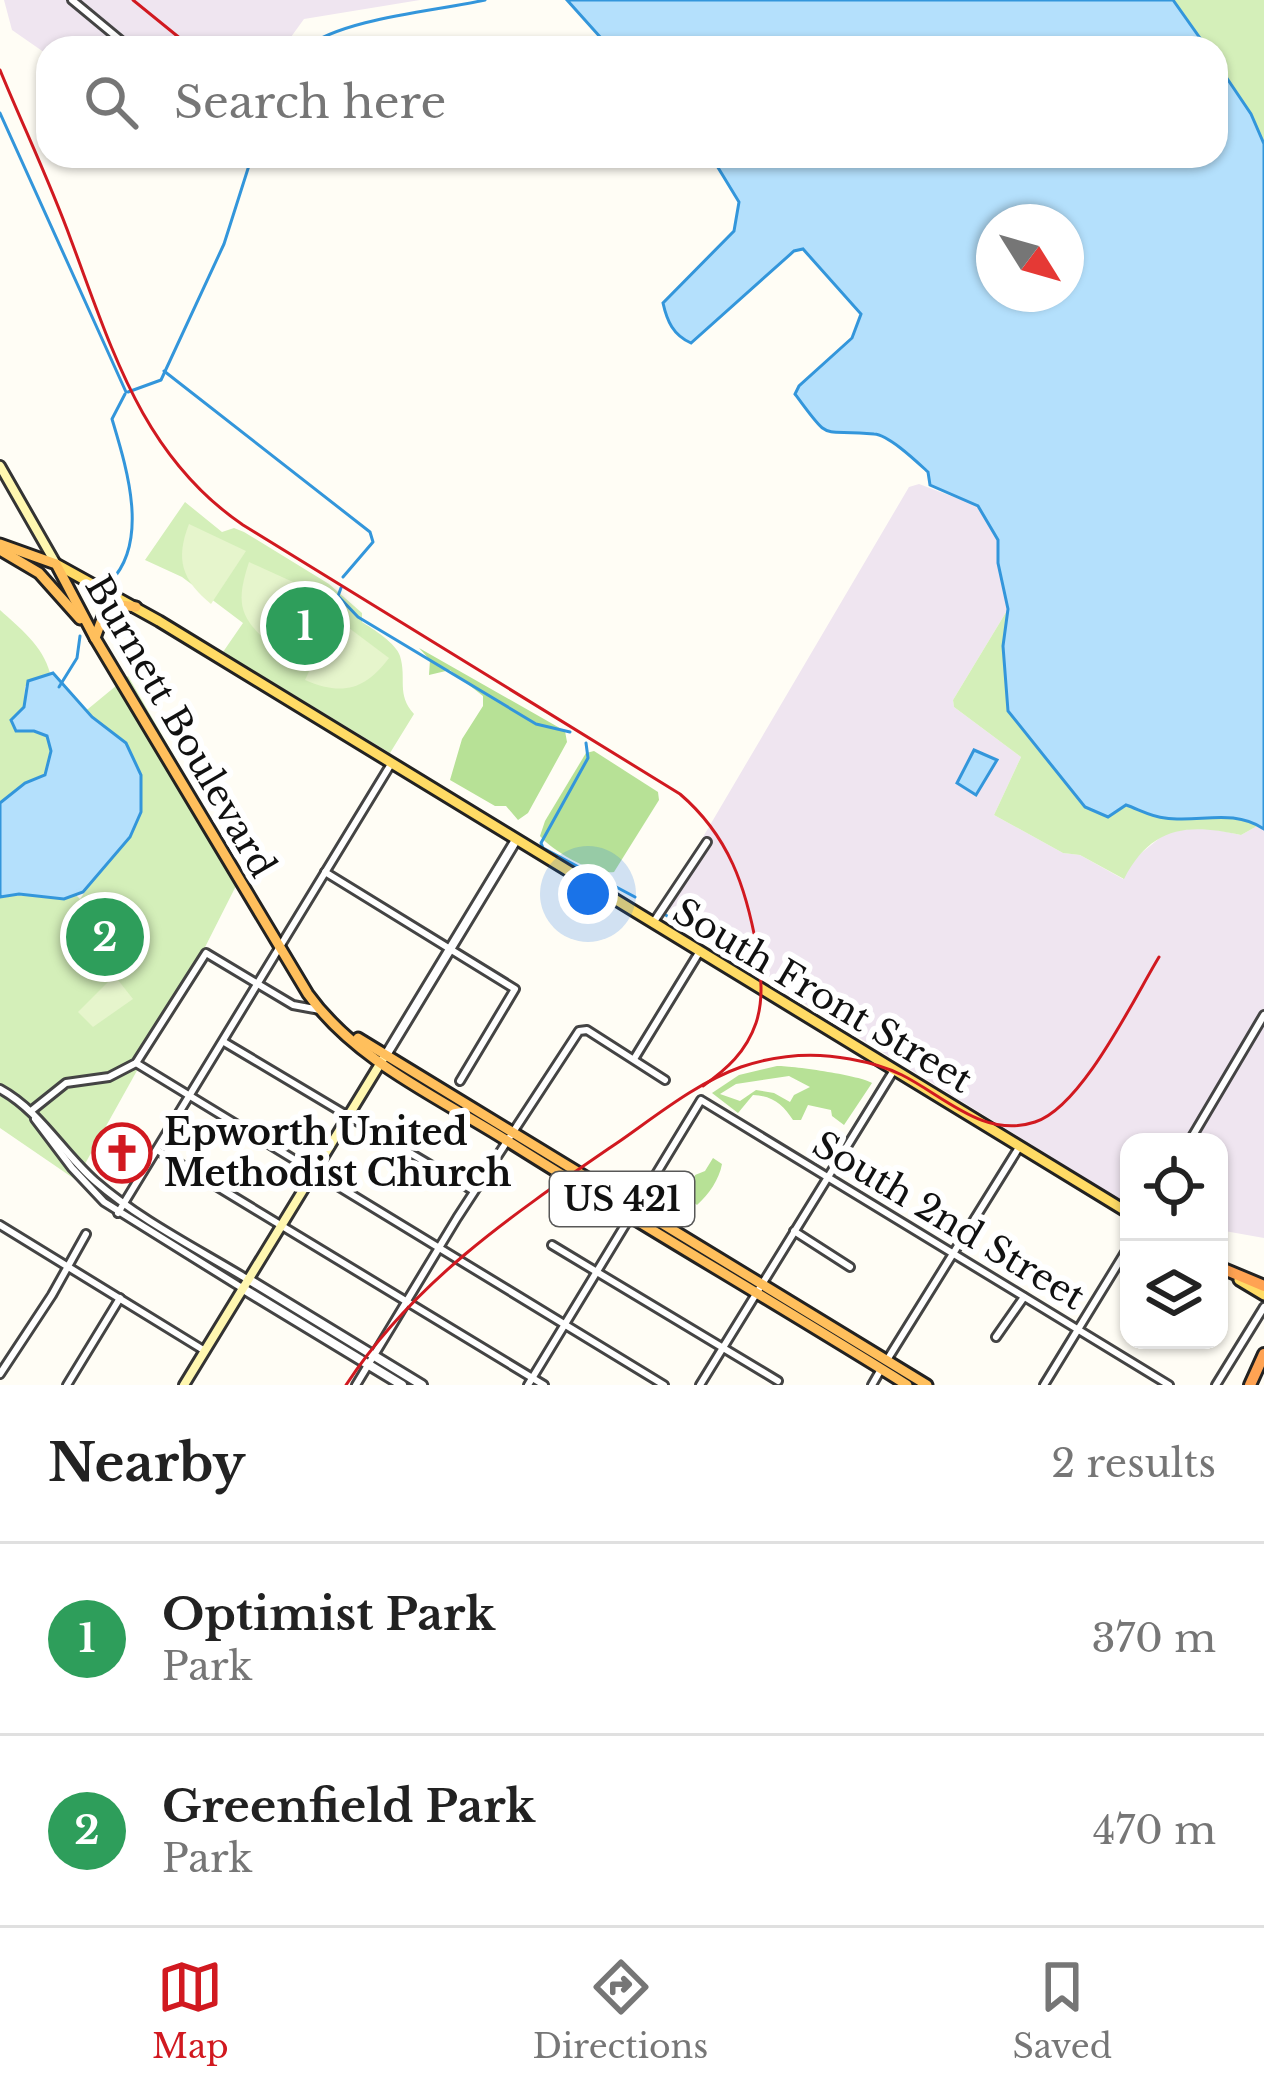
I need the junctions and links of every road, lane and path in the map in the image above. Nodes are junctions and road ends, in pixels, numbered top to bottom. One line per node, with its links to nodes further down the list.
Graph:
1 (72, 0): 2 (street)
2 (116, 36)
3 (0, 466): 5 (main road, Burnett Boulevard)
4 (0, 547): 5 (highway); 7 (highway)
5 (56, 563): 6 (main road, South Front Street); 7 (highway, Burnett Boulevard / US 421)
6 (136, 607): 7 (highway); 8 (main road, South Front Street)
7 (95, 638): 13 (highway, Burnett Boulevard / US 421)
8 (391, 764): 9 (main road, South Front Street); 11 (street)
9 (516, 840): 12 (main road, South Front Street); 14 (street)
10 (707, 842): 12 (street)
11 (325, 872): 13 (street); 14 (street)
12 (652, 923): 15 (main road, South Front Street)
13 (279, 946): 16 (street); 17 (highway, Burnett Boulevard / US 421)
14 (451, 948): 20 (street); 25 (street)
15 (700, 951): 21 (street); 23 (main road, South Front Street)
16 (258, 984): 17 (street); 19 (street); 22 (street)
17 (320, 1010): 20 (highway, US 421)
18 (1264, 1016): 30 (street)
19 (223, 1041): 27 (street); 29 (street)
20 (383, 1059): 29 (main road); 31 (highway, US 421)
21 (634, 1059): 24 (street); 31 (street)
22 (136, 1063): 27 (street); 28 (street)
23 (894, 1070): 32 (main road, South Front Street); 35 (street)
24 (664, 1080)
25 (460, 1081)
26 (0, 1089): 28 (street)
27 (190, 1098): 33 (street); 34 (street)
28 (31, 1111): 37 (street); 40 (street)
29 (347, 1118): 34 (main road); 36 (street)
30 (1195, 1133)
31 (510, 1137): 36 (street); 39 (highway, US 421)
32 (1018, 1149): 38 (main road, South Front Street); 47 (street)
33 (157, 1150): 37 (street); 42 (street)
34 (314, 1173): 42 (main road); 46 (street)
35 (827, 1177): 39 (street, South 2nd Street); 43 (street); 47 (street, South 2nd Street)
36 (474, 1191): 46 (street)
37 (124, 1204): 40 (street); 53 (street)
38 (1120, 1208)
39 (633, 1212): 51 (street); 54 (highway, US 421)
40 (118, 1213): 53 (street)
41 (0, 1225): 49 (street)
42 (281, 1226): 53 (main road); 58 (street)
43 (794, 1231): 50 (street); 54 (street)
44 (86, 1234): 49 (street)
45 (553, 1245): 51 (street)
46 (440, 1247): 58 (street); 60 (street)
47 (952, 1253): 56 (street, South 2nd Street); 67 (street)
48 (1120, 1261): 61 (street)
49 (66, 1265): 57 (street); 68 (street)
50 (850, 1267)
51 (597, 1272): 60 (street); 63 (street)
52 (1228, 1272): 55 (highway)
53 (245, 1284): 64 (main road); 66 (street)
54 (759, 1288): 63 (street); 67 (highway, US 421)
55 (1264, 1291)
56 (1024, 1297): 61 (street, South 2nd Street); 62 (street)
57 (120, 1298): 64 (street); 71 (street)
58 (407, 1301): 66 (street); 69 (street)
59 (1264, 1307): 84 (street)
60 (565, 1324): 69 (street); 77 (street)
61 (1078, 1330): 82 (street); 83 (street, South 2nd Street)
62 (996, 1337)
63 (723, 1347): 70 (street); 78 (street)
64 (205, 1351): 72 (main road)
65 (1264, 1354): 85 (highway)
66 (371, 1360): 73 (street); 74 (street); 75 (street)
67 (884, 1365): 79 (street); 80 (highway, US 421); 81 (highway, US 421)
68 (1, 1370)
69 (530, 1381): 76 (street)
70 (778, 1381)
71 (67, 1385)
72 (184, 1385)
73 (356, 1385)
74 (402, 1385)
75 (422, 1385)
76 (544, 1385)
77 (664, 1385)
78 (700, 1385)
79 (872, 1385)
80 (907, 1385)
81 (927, 1385)
82 (1044, 1385)
83 (1169, 1385)
84 (1216, 1385)
85 (1250, 1385)

